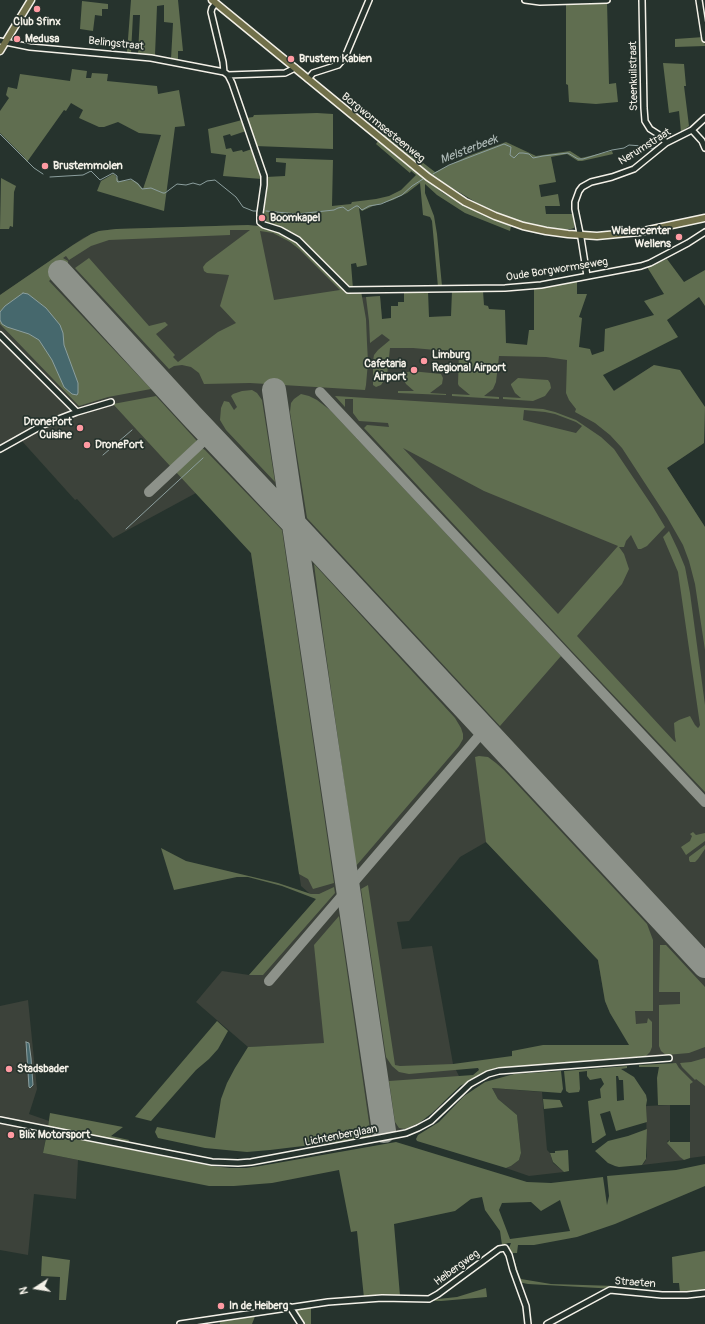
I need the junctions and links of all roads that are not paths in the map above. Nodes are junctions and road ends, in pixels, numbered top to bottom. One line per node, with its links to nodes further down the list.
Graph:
1 (31, 0): 9 (main road)
2 (369, 0): 13 (street)
3 (525, 0): 4 (street)
4 (607, 0)
5 (642, 0): 16 (street, Steenkuilstraat)
6 (699, 0): 8 (street)
7 (214, 2): 11 (main road, Borgwormsesteenweg); 12 (street)
8 (705, 39)
9 (3, 42): 10 (main road); 12 (street, Belingstraat)
10 (0, 52)
11 (295, 68): 12 (street, Belingstraat); 13 (main road, Borgwormsesteenweg)
12 (226, 73): 21 (street, Oude Borgwormseweg)
13 (308, 79): 20 (main road, Borgwormsesteenweg)
14 (705, 118): 15 (street, Nerumstraat)
15 (692, 130): 16 (street, Nerumstraat); 17 (street)
16 (666, 143): 20 (street, Nerumstraat)
17 (705, 148)
18 (705, 218): 20 (main road, Borgwormsesteenweg)
19 (705, 232): 21 (street, Oude Borgwormseweg)
20 (580, 235): 21 (street, Nerumstraat)
21 (587, 276)
22 (0, 335): 24 (street)
23 (111, 402): 24 (street)
24 (77, 412): 25 (street)
25 (0, 450)
26 (670, 1058): 27 (street, Lichtenberglaan)
27 (0, 1120)
28 (705, 1293): 33 (street, Straeten)
29 (290, 1307): 30 (street, Heibergweg); 31 (street); 32 (street, Heibergweg)
30 (180, 1324)
31 (302, 1324)
32 (528, 1324)
33 (547, 1324)

